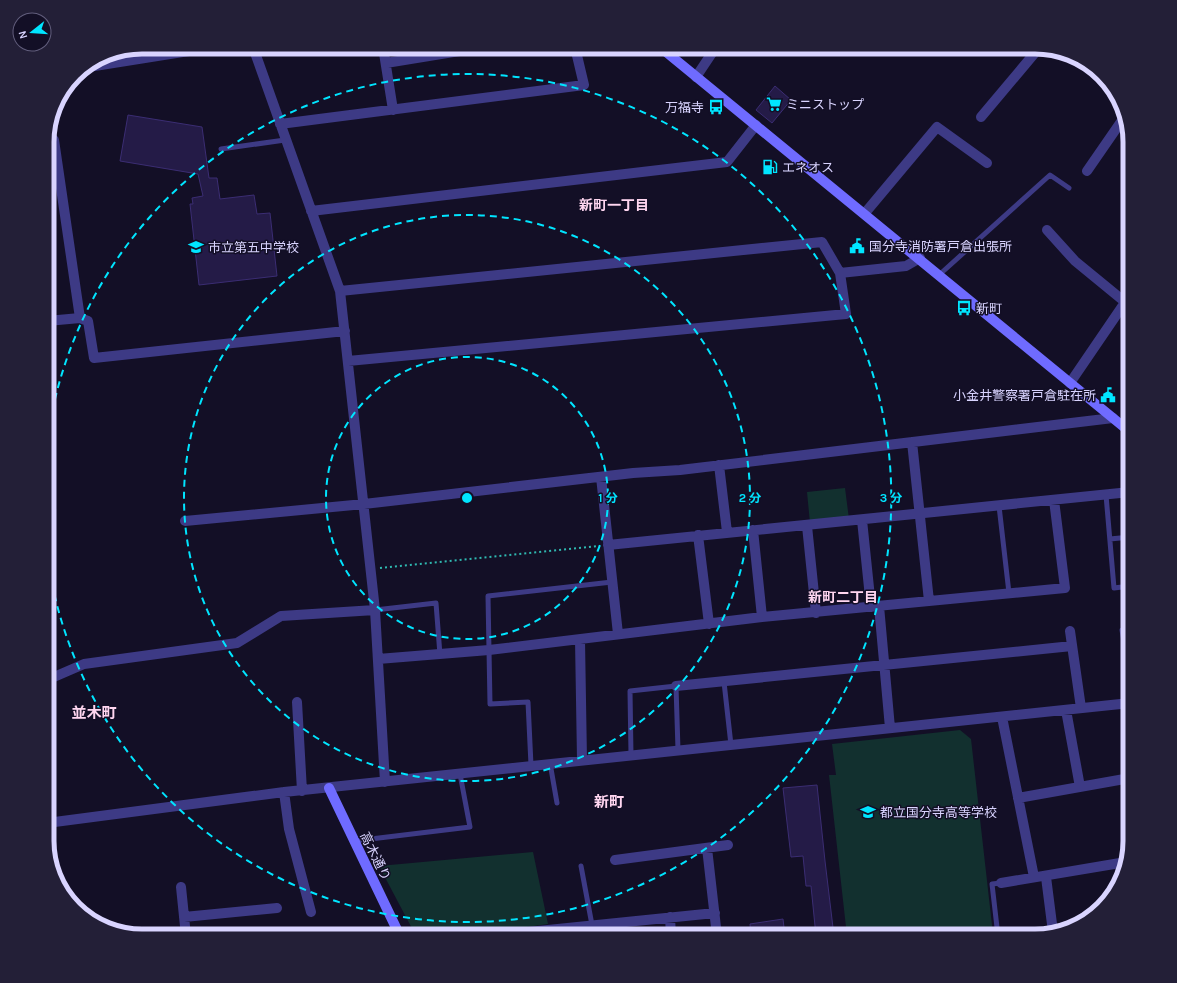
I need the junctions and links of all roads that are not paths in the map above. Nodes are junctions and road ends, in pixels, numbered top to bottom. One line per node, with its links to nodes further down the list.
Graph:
1 (147, 54): 10 (street)
2 (255, 54): 15 (street)
3 (384, 54): 9 (street)
4 (441, 54): 9 (street)
5 (577, 54): 12 (street)
6 (668, 54): 11 (street)
7 (711, 54): 11 (street)
8 (1034, 54): 13 (street)
9 (386, 63): 12 (street)
10 (102, 64)
11 (696, 77): 16 (street)
12 (393, 110): 15 (street)
13 (981, 117)
14 (1121, 122): 21 (street)
15 (280, 124): 18 (street)
16 (756, 125): 23 (street); 24 (street)
17 (54, 140): 32 (street)
18 (285, 140): 19 (lane); 23 (street)
19 (221, 149)
20 (986, 163): 24 (street)
21 (1087, 171)
22 (1069, 188): 28 (lane)
23 (311, 211): 29 (street)
24 (865, 214): 26 (street)
25 (1047, 230): 30 (street)
26 (920, 258): 27 (street); 28 (street)
27 (840, 273): 29 (street); 35 (street)
28 (939, 275): 36 (street)
29 (340, 291): 34 (street)
30 (1123, 294)
31 (1123, 305): 36 (street)
32 (80, 318): 33 (street); 34 (street)
33 (54, 320)
34 (345, 332): 35 (street)
35 (348, 361): 45 (street)
36 (1070, 383): 37 (street)
37 (1113, 418): 38 (street); 39 (street)
38 (1123, 426)
39 (912, 442): 40 (street); 47 (street)
40 (719, 465): 41 (street); 52 (street)
41 (601, 477): 45 (street); 56 (street)
42 (1123, 493): 43 (street)
43 (1106, 495): 44 (street); 55 (lane)
44 (1054, 500): 46 (street); 59 (street)
45 (364, 504): 48 (street); 62 (street)
46 (1000, 506): 47 (street); 59 (lane)
47 (920, 514): 49 (street); 60 (street)
48 (185, 520)
49 (862, 520): 50 (street); 61 (street)
50 (807, 526): 51 (street); 63 (street)
51 (753, 530): 52 (street); 64 (street)
52 (727, 532): 53 (street)
53 (698, 535): 56 (street); 65 (street)
54 (1123, 538): 55 (lane)
55 (1110, 539): 58 (lane)
56 (608, 545): 57 (street)
57 (613, 582): 67 (street); 70 (lane)
58 (1123, 587)
59 (1010, 593): 60 (street)
60 (929, 601): 61 (street)
61 (875, 607): 63 (street); 73 (street)
62 (375, 610): 71 (lane); 72 (street); 74 (street)
63 (816, 612): 64 (street)
64 (762, 617): 65 (street)
65 (709, 624): 67 (street)
66 (1070, 631): 69 (street)
67 (618, 634): 68 (street)
68 (580, 640): 70 (street); 86 (street)
69 (1072, 646): 73 (street); 79 (street)
70 (489, 650): 71 (street); 88 (lane)
71 (440, 655): 72 (street)
72 (378, 660): 91 (street)
73 (884, 666): 75 (street); 82 (street)
74 (54, 677)
75 (724, 682): 76 (street); 83 (lane)
76 (676, 686): 84 (lane); 85 (lane)
77 (297, 702): 94 (street)
78 (1123, 704): 79 (street)
79 (1081, 708): 80 (street)
80 (1066, 710): 81 (street); 92 (street)
81 (1002, 716): 82 (street); 96 (street)
82 (890, 728): 83 (street)
83 (731, 745): 84 (street)
84 (678, 750): 85 (street)
85 (631, 755): 86 (street)
86 (582, 760): 87 (street)
87 (550, 763): 88 (street); 97 (lane)
88 (531, 765): 89 (street)
89 (460, 774): 91 (street); 99 (lane)
90 (1123, 779): 92 (street)
91 (385, 782): 93 (street)
92 (1080, 787): 96 (street)
93 (329, 788): 94 (street); 99 (street, 高木通り)
94 (302, 791): 95 (street)
95 (284, 792): 98 (street); 110 (street)
96 (1018, 798): 105 (street)
97 (557, 803)
98 (54, 822)
99 (354, 841): 118 (street, 高木通り)
100 (728, 845): 101 (street)
101 (707, 848): 102 (street); 111 (street)
102 (615, 860)
103 (1120, 863): 106 (street)
104 (581, 866): 115 (lane)
105 (1034, 877): 106 (street); 107 (street)
106 (1046, 877): 116 (street)
107 (1001, 883): 123 (lane)
108 (181, 887): 112 (street)
109 (277, 908): 112 (street)
110 (311, 912)
111 (715, 913): 113 (street); 122 (street)
112 (184, 917): 117 (street)
113 (670, 917): 114 (street); 121 (street)
114 (615, 922): 115 (street); 120 (lane)
115 (592, 925): 119 (street)
116 (1052, 927)
117 (185, 929)
118 (397, 929)
119 (554, 929)
120 (616, 929)
121 (671, 929)
122 (716, 929)
123 (997, 929)

